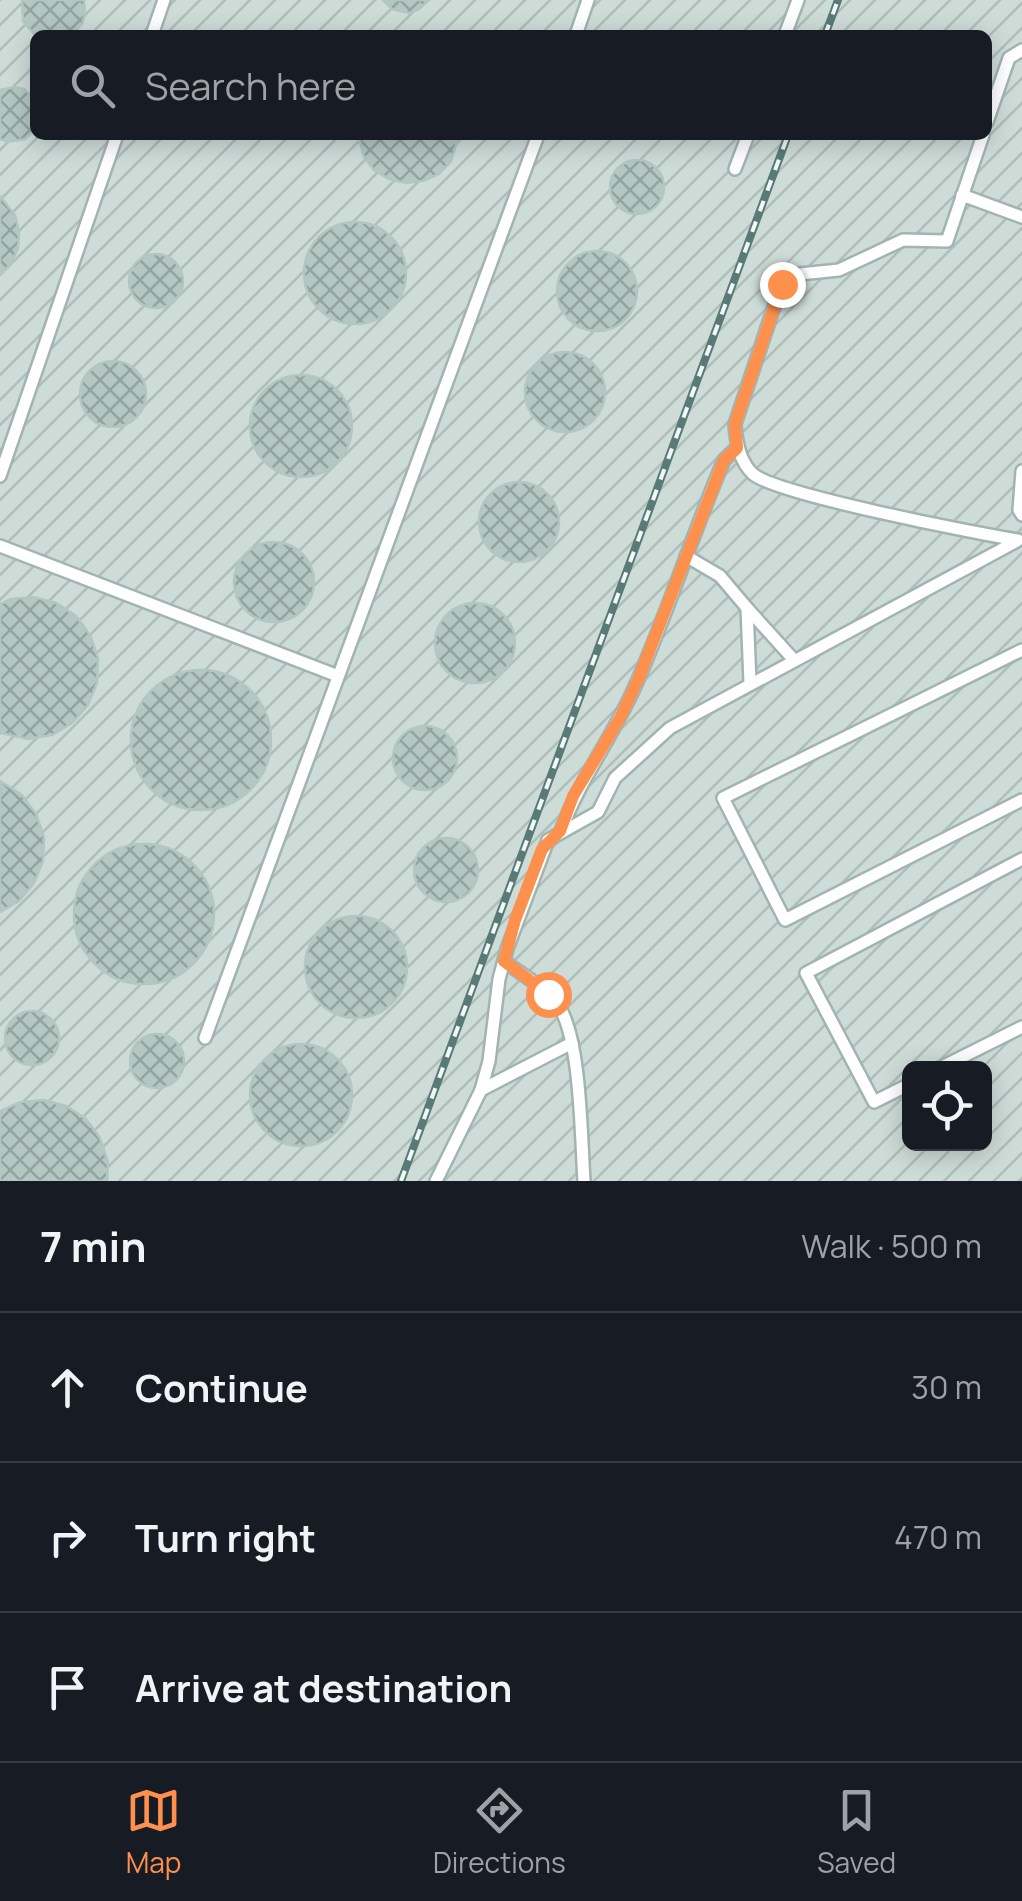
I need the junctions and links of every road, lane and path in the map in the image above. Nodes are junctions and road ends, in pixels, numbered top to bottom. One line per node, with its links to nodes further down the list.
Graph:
1 (164, 0): 4 (lane)
2 (588, 0): 5 (lane)
3 (798, 0): 6 (lane)
4 (154, 30)
5 (578, 30)
6 (788, 30)
7 (1022, 50): 8 (lane)
8 (992, 107)
9 (115, 140): 18 (lane)
10 (536, 140): 26 (lane)
11 (746, 140): 13 (lane)
12 (980, 140): 14 (lane)
13 (736, 169)
14 (962, 195): 15 (lane); 16 (lane)
15 (1022, 218)
16 (737, 448): 20 (lane); 22 (lane)
17 (1022, 471): 19 (lane)
18 (0, 476)
19 (1022, 515)
20 (1020, 540): 25 (lane)
21 (0, 546): 26 (lane)
22 (686, 556): 23 (lane); 29 (lane)
23 (747, 608): 25 (lane); 27 (lane)
24 (1022, 650): 28 (lane)
25 (794, 660): 27 (lane)
26 (338, 676): 33 (lane)
27 (750, 684): 29 (lane)
28 (1022, 800)
29 (560, 831): 31 (lane)
30 (1022, 859): 36 (lane)
31 (504, 961): 34 (lane); 37 (lane)
32 (1022, 1027): 35 (lane)
33 (206, 1038)
34 (572, 1044): 37 (lane); 39 (lane)
35 (954, 1061)
36 (902, 1088)
37 (481, 1090): 38 (lane)
38 (436, 1181)
39 (584, 1181)

